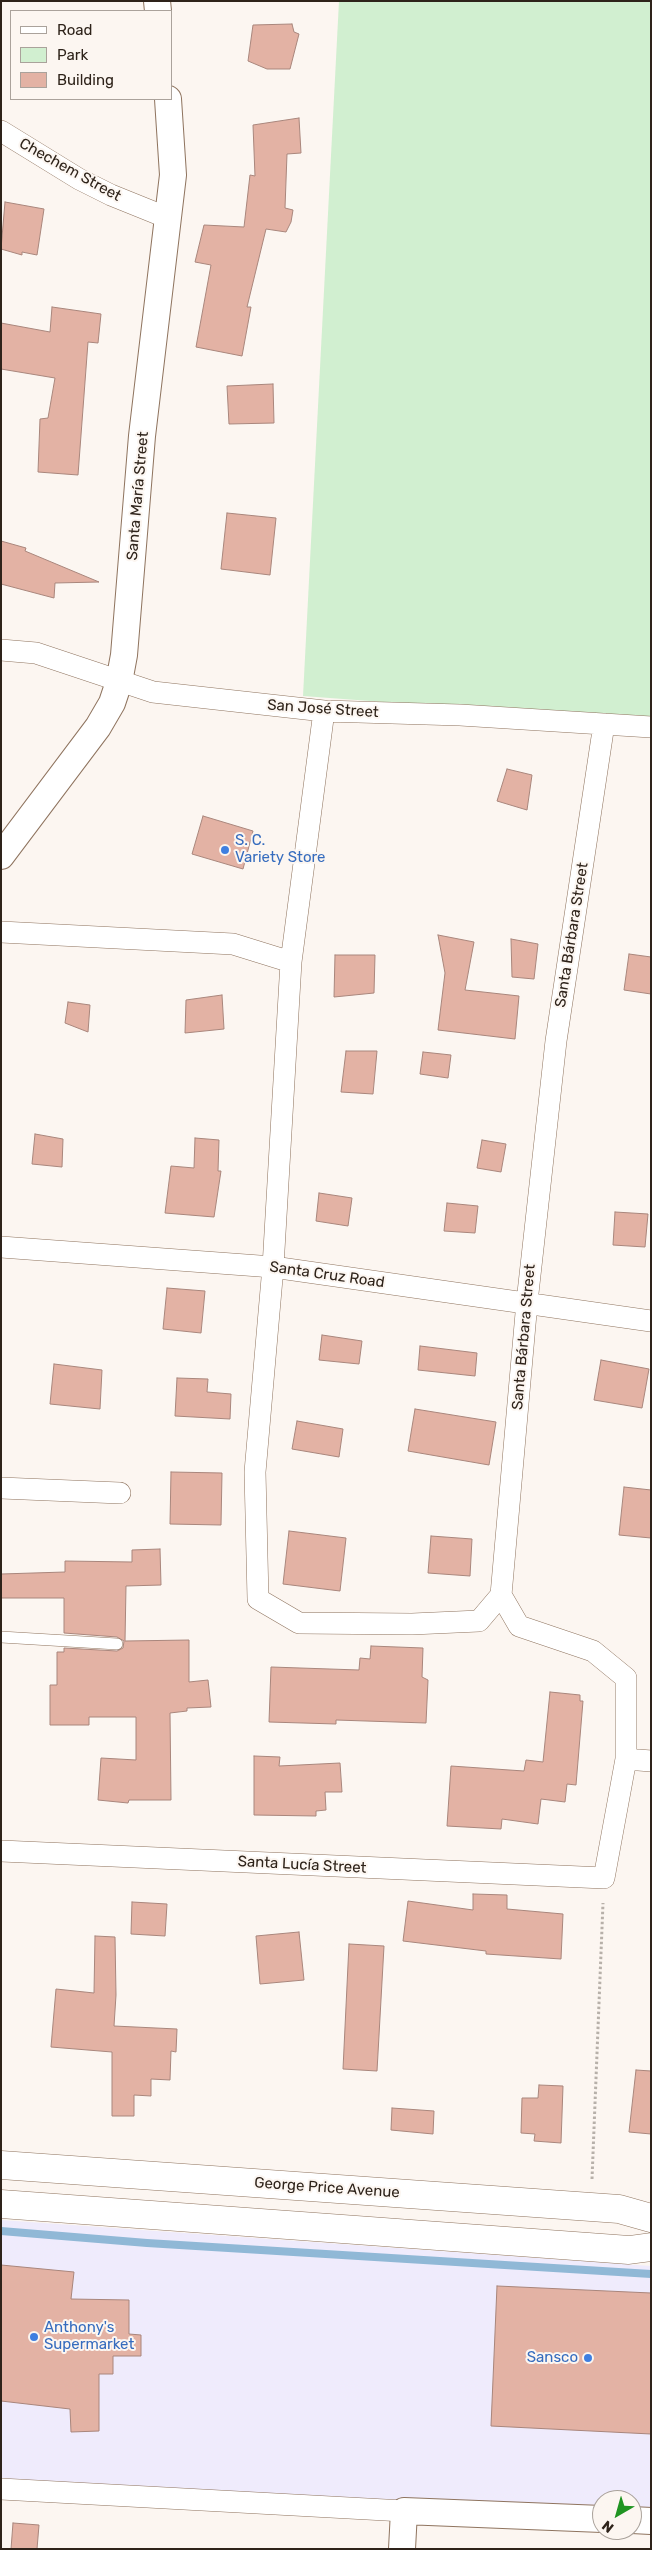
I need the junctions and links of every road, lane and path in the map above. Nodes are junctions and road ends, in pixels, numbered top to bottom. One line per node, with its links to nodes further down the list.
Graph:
1 (168, 100): 3 (street, Santa María Street)
2 (1, 131): 3 (street, Chechem Street)
3 (168, 218): 5 (street, Santa María Street)
4 (1, 650): 5 (street, San José Street)
5 (119, 682): 6 (street, San José Street); 9 (street, Santa María Street)
6 (324, 711): 7 (street, San José Street); 11 (street)
7 (604, 724): 8 (street, San José Street); 14 (street, Santa Bárbara Street)
8 (651, 727)
9 (1, 856)
10 (1, 932): 11 (street)
11 (291, 962): 13 (street)
12 (1, 1248): 13 (street, Santa Cruz Road)
13 (273, 1267): 14 (street, Santa Cruz Road); 19 (street)
14 (527, 1302): 15 (street, Santa Cruz Road); 18 (street, Santa Bárbara Street)
15 (651, 1320)
16 (1, 1488): 17 (street)
17 (120, 1493)
18 (501, 1595): 19 (street); 20 (street)
19 (479, 1621): 20 (street)
20 (519, 1626): 23 (street)
21 (1, 1638): 22 (lane)
22 (117, 1644)
23 (626, 1759): 24 (street); 26 (street)
24 (651, 1761)
25 (1, 1851): 26 (street, Santa Lucía Street)
26 (604, 1878): 29 (path)
27 (1, 2165): 29 (main road, George Price Avenue)
28 (1, 2204): 31 (main road)
29 (591, 2207): 30 (main road, George Price Avenue)
30 (651, 2218)
31 (651, 2248)
32 (1, 2489): 33 (street)
33 (404, 2511): 34 (street); 35 (street)
34 (592, 2519)
35 (402, 2549)

